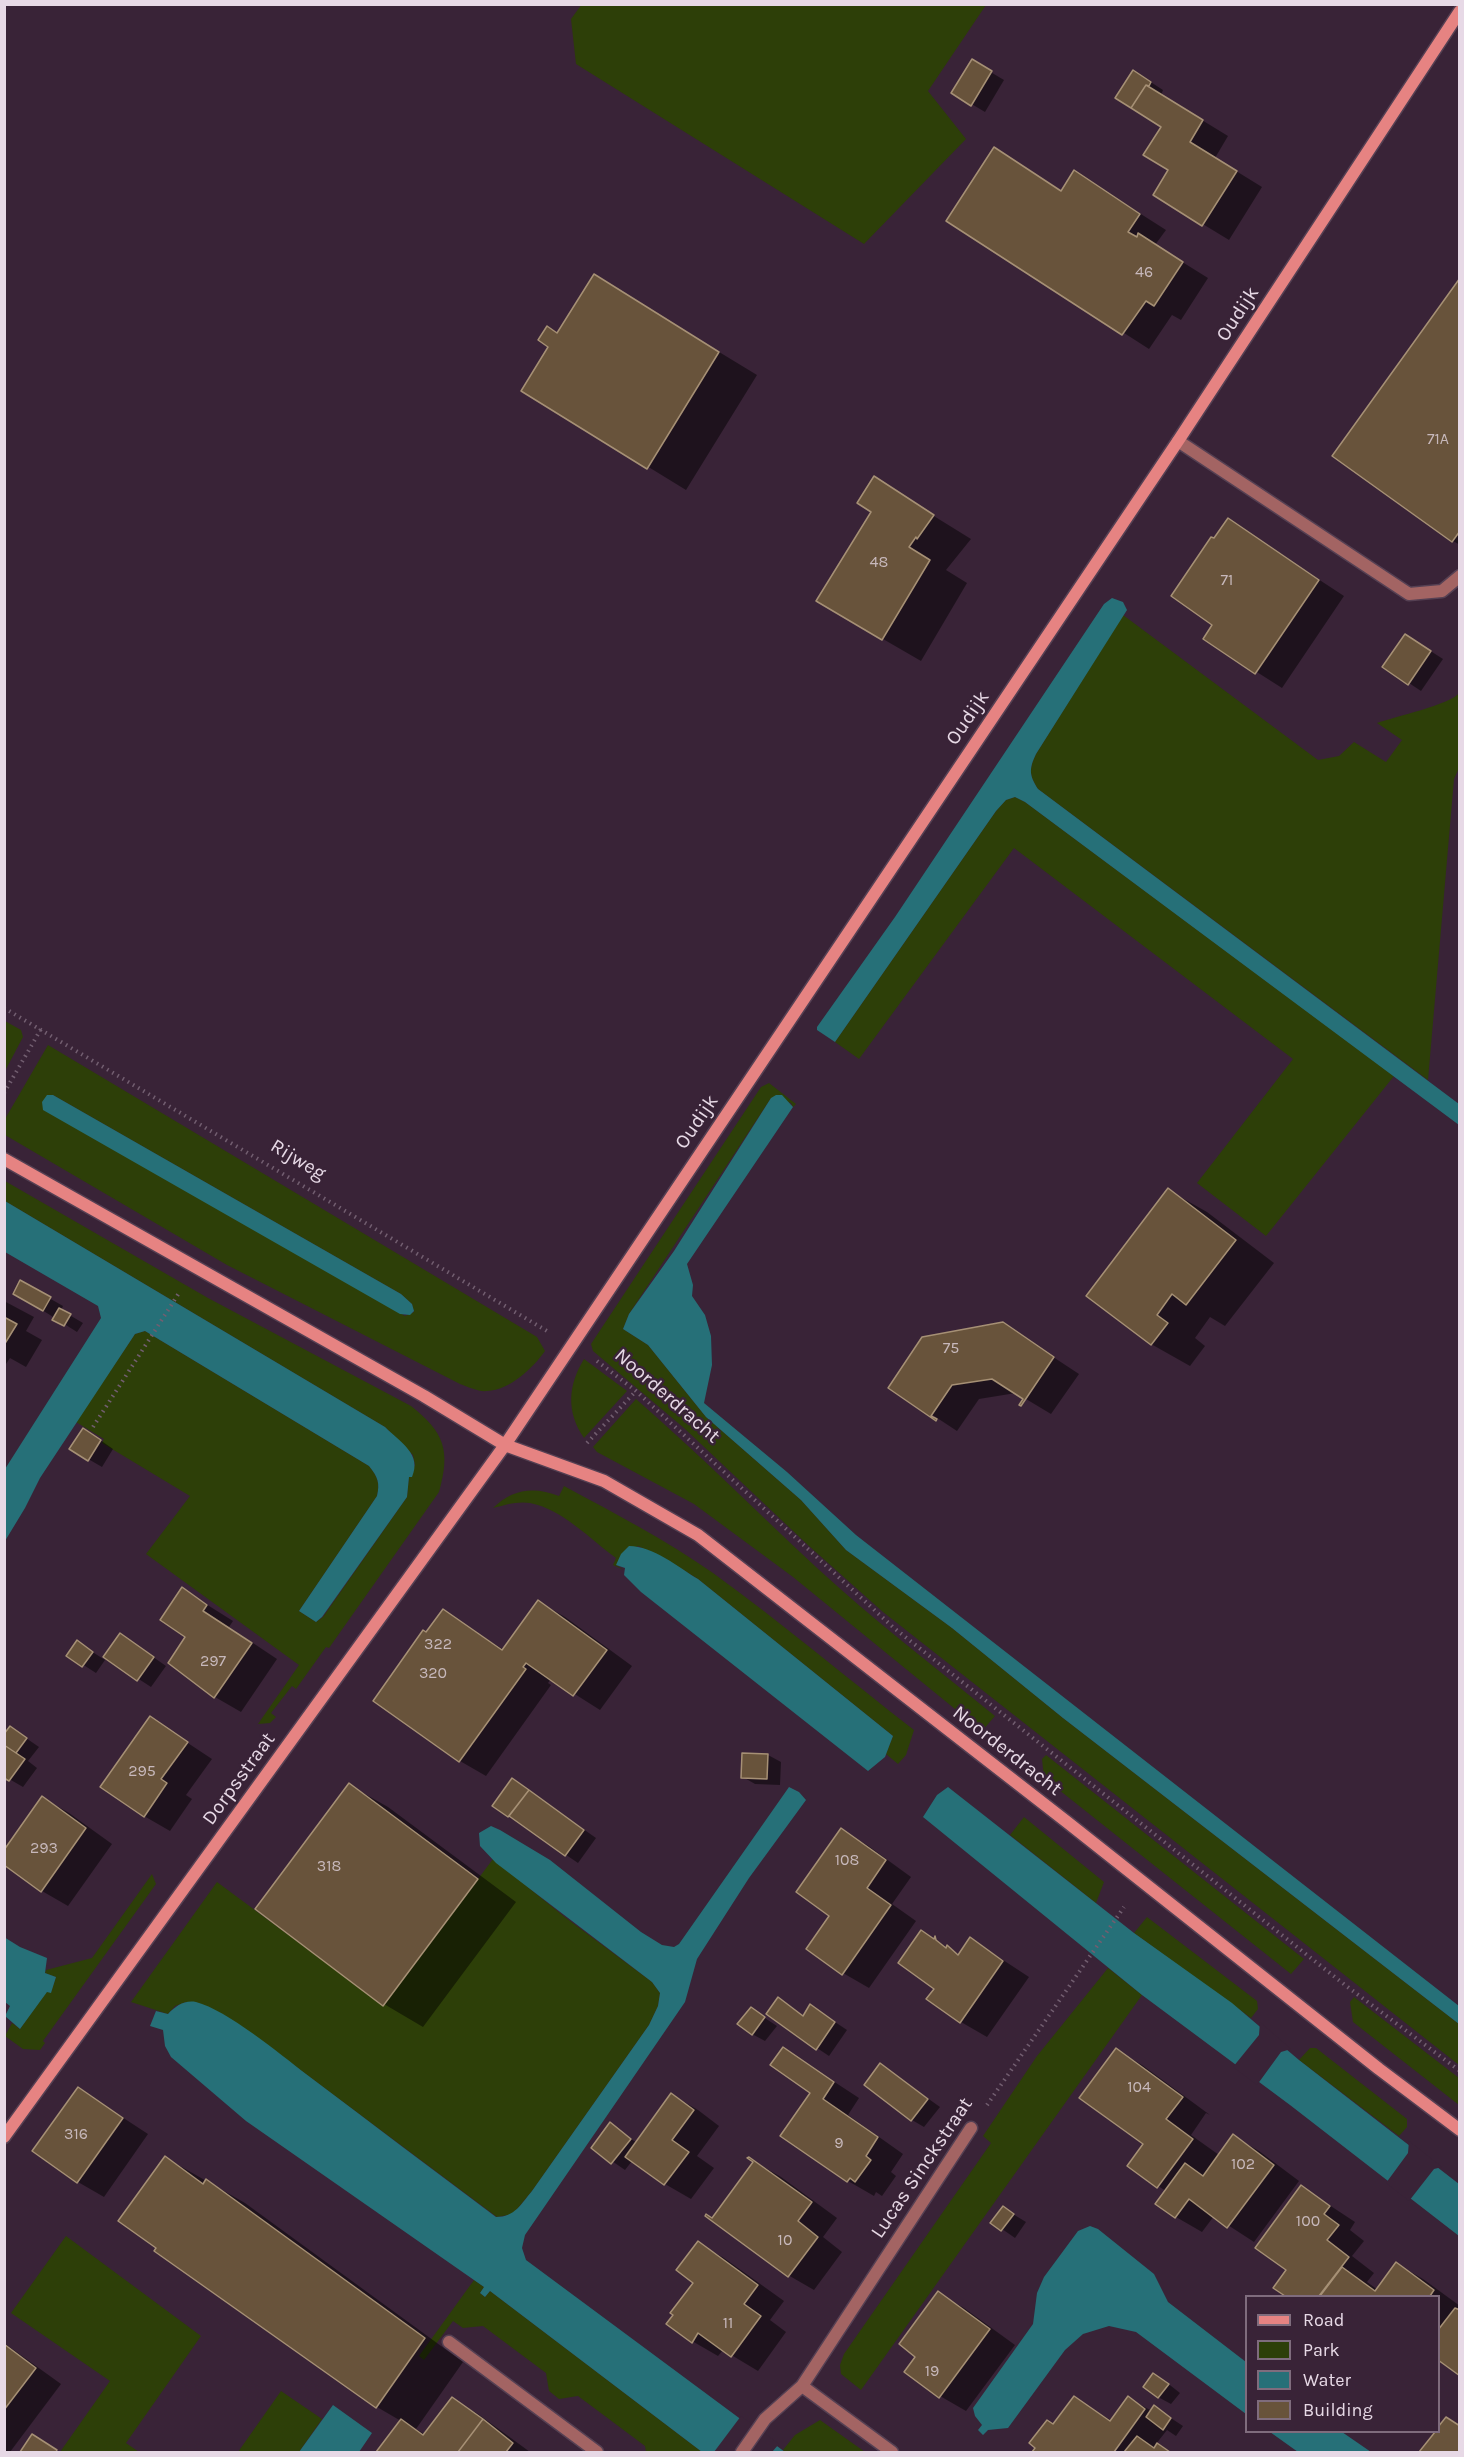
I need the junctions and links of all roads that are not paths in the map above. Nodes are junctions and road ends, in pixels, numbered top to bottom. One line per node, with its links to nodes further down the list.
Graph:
1 (1460, 11): 2 (street, Oudijk)
2 (1178, 441): 3 (street); 5 (street, Oudijk)
3 (1460, 576)
4 (4, 1159): 5 (street)
5 (505, 1445): 7 (street, Noorderdracht); 8 (street, Dorpsstraat)
6 (971, 2128): 10 (street, Lucas Sinckstraat)
7 (1460, 2130)
8 (4, 2137)
9 (449, 2342): 11 (street)
10 (802, 2386): 12 (street, Lucas Sinckstraat); 13 (street)
11 (597, 2452)
12 (742, 2452)
13 (892, 2452)

